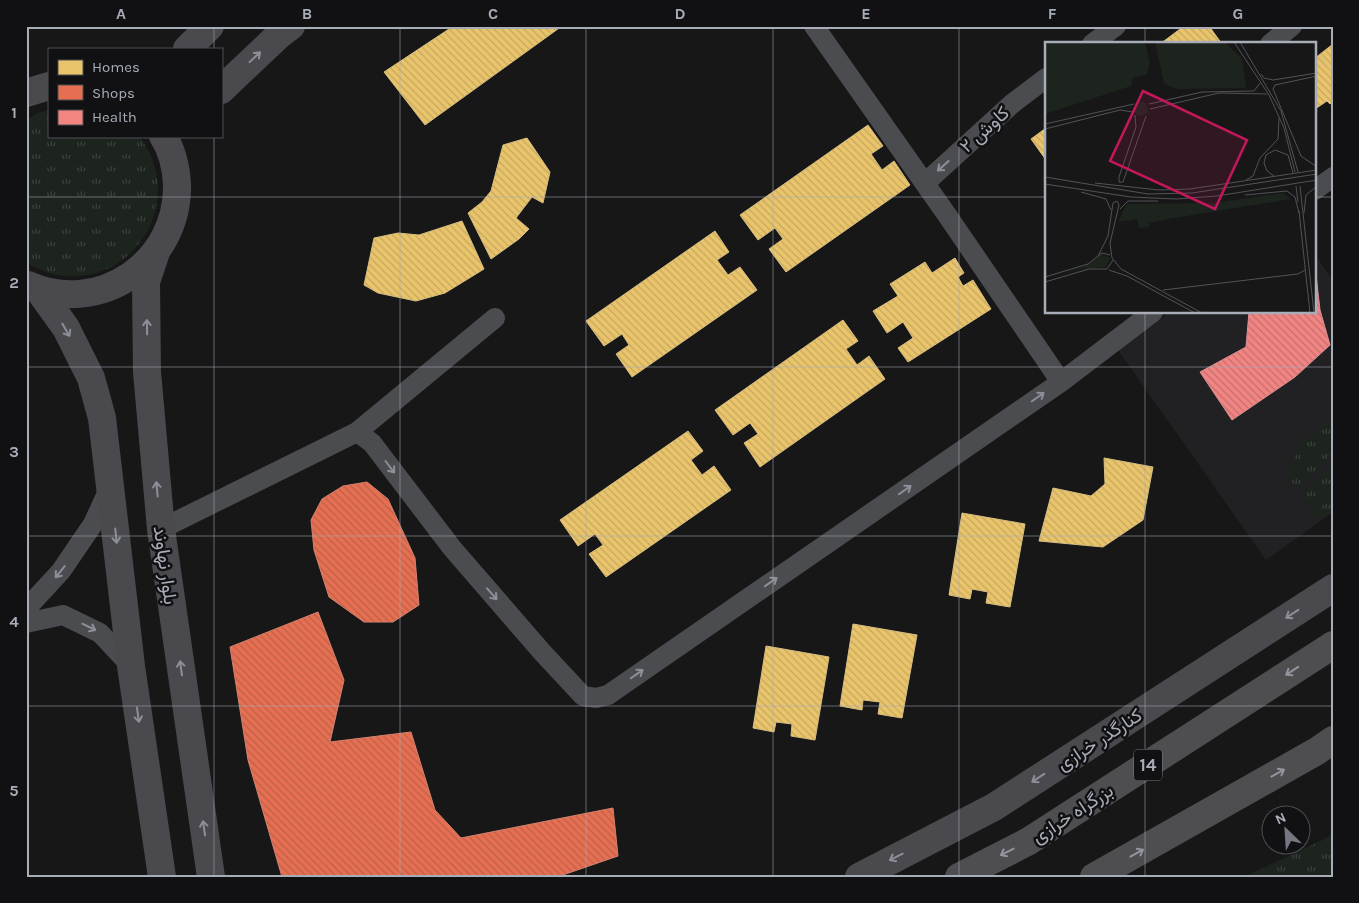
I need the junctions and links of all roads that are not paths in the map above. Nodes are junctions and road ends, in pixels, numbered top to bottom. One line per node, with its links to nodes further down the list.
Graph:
1 (210, 26): 8 (street)
2 (291, 26): 11 (street, one-way to 2)
3 (814, 26): 15 (street)
4 (1116, 26): 6 (street)
5 (1292, 26): 7 (street)
6 (1095, 42)
7 (1272, 42)
8 (187, 48)
9 (1045, 79): 15 (street, کاوش ۲, one-way to 15)
10 (48, 86): 12 (street)
11 (222, 89)
12 (26, 93)
13 (170, 139): 17 (street)
14 (1333, 177): 16 (street)
15 (925, 183): 21 (street)
16 (1316, 189)
17 (156, 252): 18 (street); 24 (street, بلوار نهاوند, one-way to 17)
18 (32, 287): 23 (street, one-way to 23)
19 (1150, 314): 21 (street)
20 (495, 318): 22 (street)
21 (1061, 382): 22 (street, one-way to 21)
22 (357, 432): 24 (street)
23 (111, 485): 26 (street, one-way to 26); 29 (street, one-way to 29)
24 (161, 529): 32 (street, بلوار نهاوند, one-way to 24)
25 (1333, 588): 33 (street, کنارگذر خرازی, one-way to 33)
26 (26, 609)
27 (26, 623): 29 (street, one-way to 29)
28 (1333, 645): 34 (highway, بزرگراه خرازی / 14, one-way to 34)
29 (131, 666): 31 (street, one-way to 31)
30 (1328, 746): 35 (highway, one-way to 30)
31 (162, 877)
32 (211, 877)
33 (859, 877)
34 (959, 877)
35 (1094, 877)

